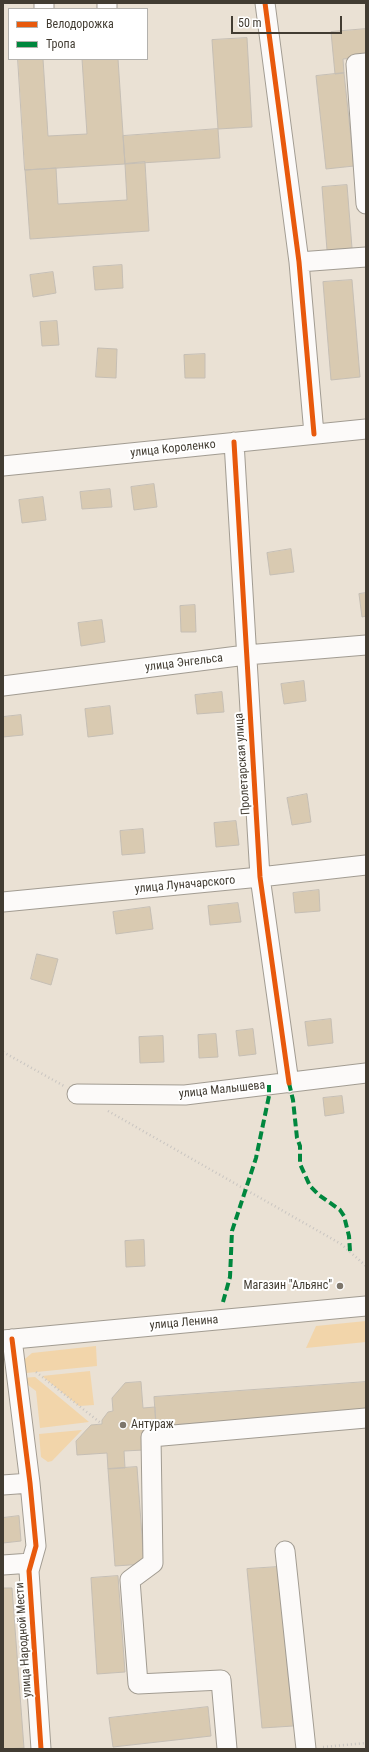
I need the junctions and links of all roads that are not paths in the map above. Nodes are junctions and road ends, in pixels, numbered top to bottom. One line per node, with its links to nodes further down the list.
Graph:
1 (265, 3): 6 (street)
2 (366, 63): 3 (street)
3 (364, 130): 4 (street)
4 (366, 204)
5 (366, 257): 6 (street)
6 (299, 262): 8 (street)
7 (366, 429): 8 (street, улица Короленко)
8 (314, 434): 9 (street, улица Короленко)
9 (234, 442): 10 (street, улица Короленко); 12 (street, Пролетарская улица)
10 (3, 466)
11 (366, 645): 12 (street, улица Энгельса)
12 (246, 655): 13 (street, улица Энгельса); 15 (street, Пролетарская улица)
13 (3, 686)
14 (366, 865): 15 (street, улица Луначарского)
15 (260, 878): 16 (street, улица Луначарского); 18 (street, Пролетарская улица)
16 (3, 902)
17 (366, 1072): 18 (street, улица Малышева)
18 (289, 1083): 19 (street, улица Малышева)
19 (77, 1094)
20 (366, 1306): 21 (street, улица Ленина)
21 (7, 1340): 23 (street, улица Народной Мести)
22 (366, 1418): 29 (street)
23 (30, 1483): 24 (street); 26 (street, улица Народной Мести)
24 (3, 1485)
25 (285, 1551): 30 (street)
26 (32, 1563): 27 (street); 28 (street, улица Народной Мести)
27 (3, 1565)
28 (41, 1749)
29 (227, 1749)
30 (306, 1749)

